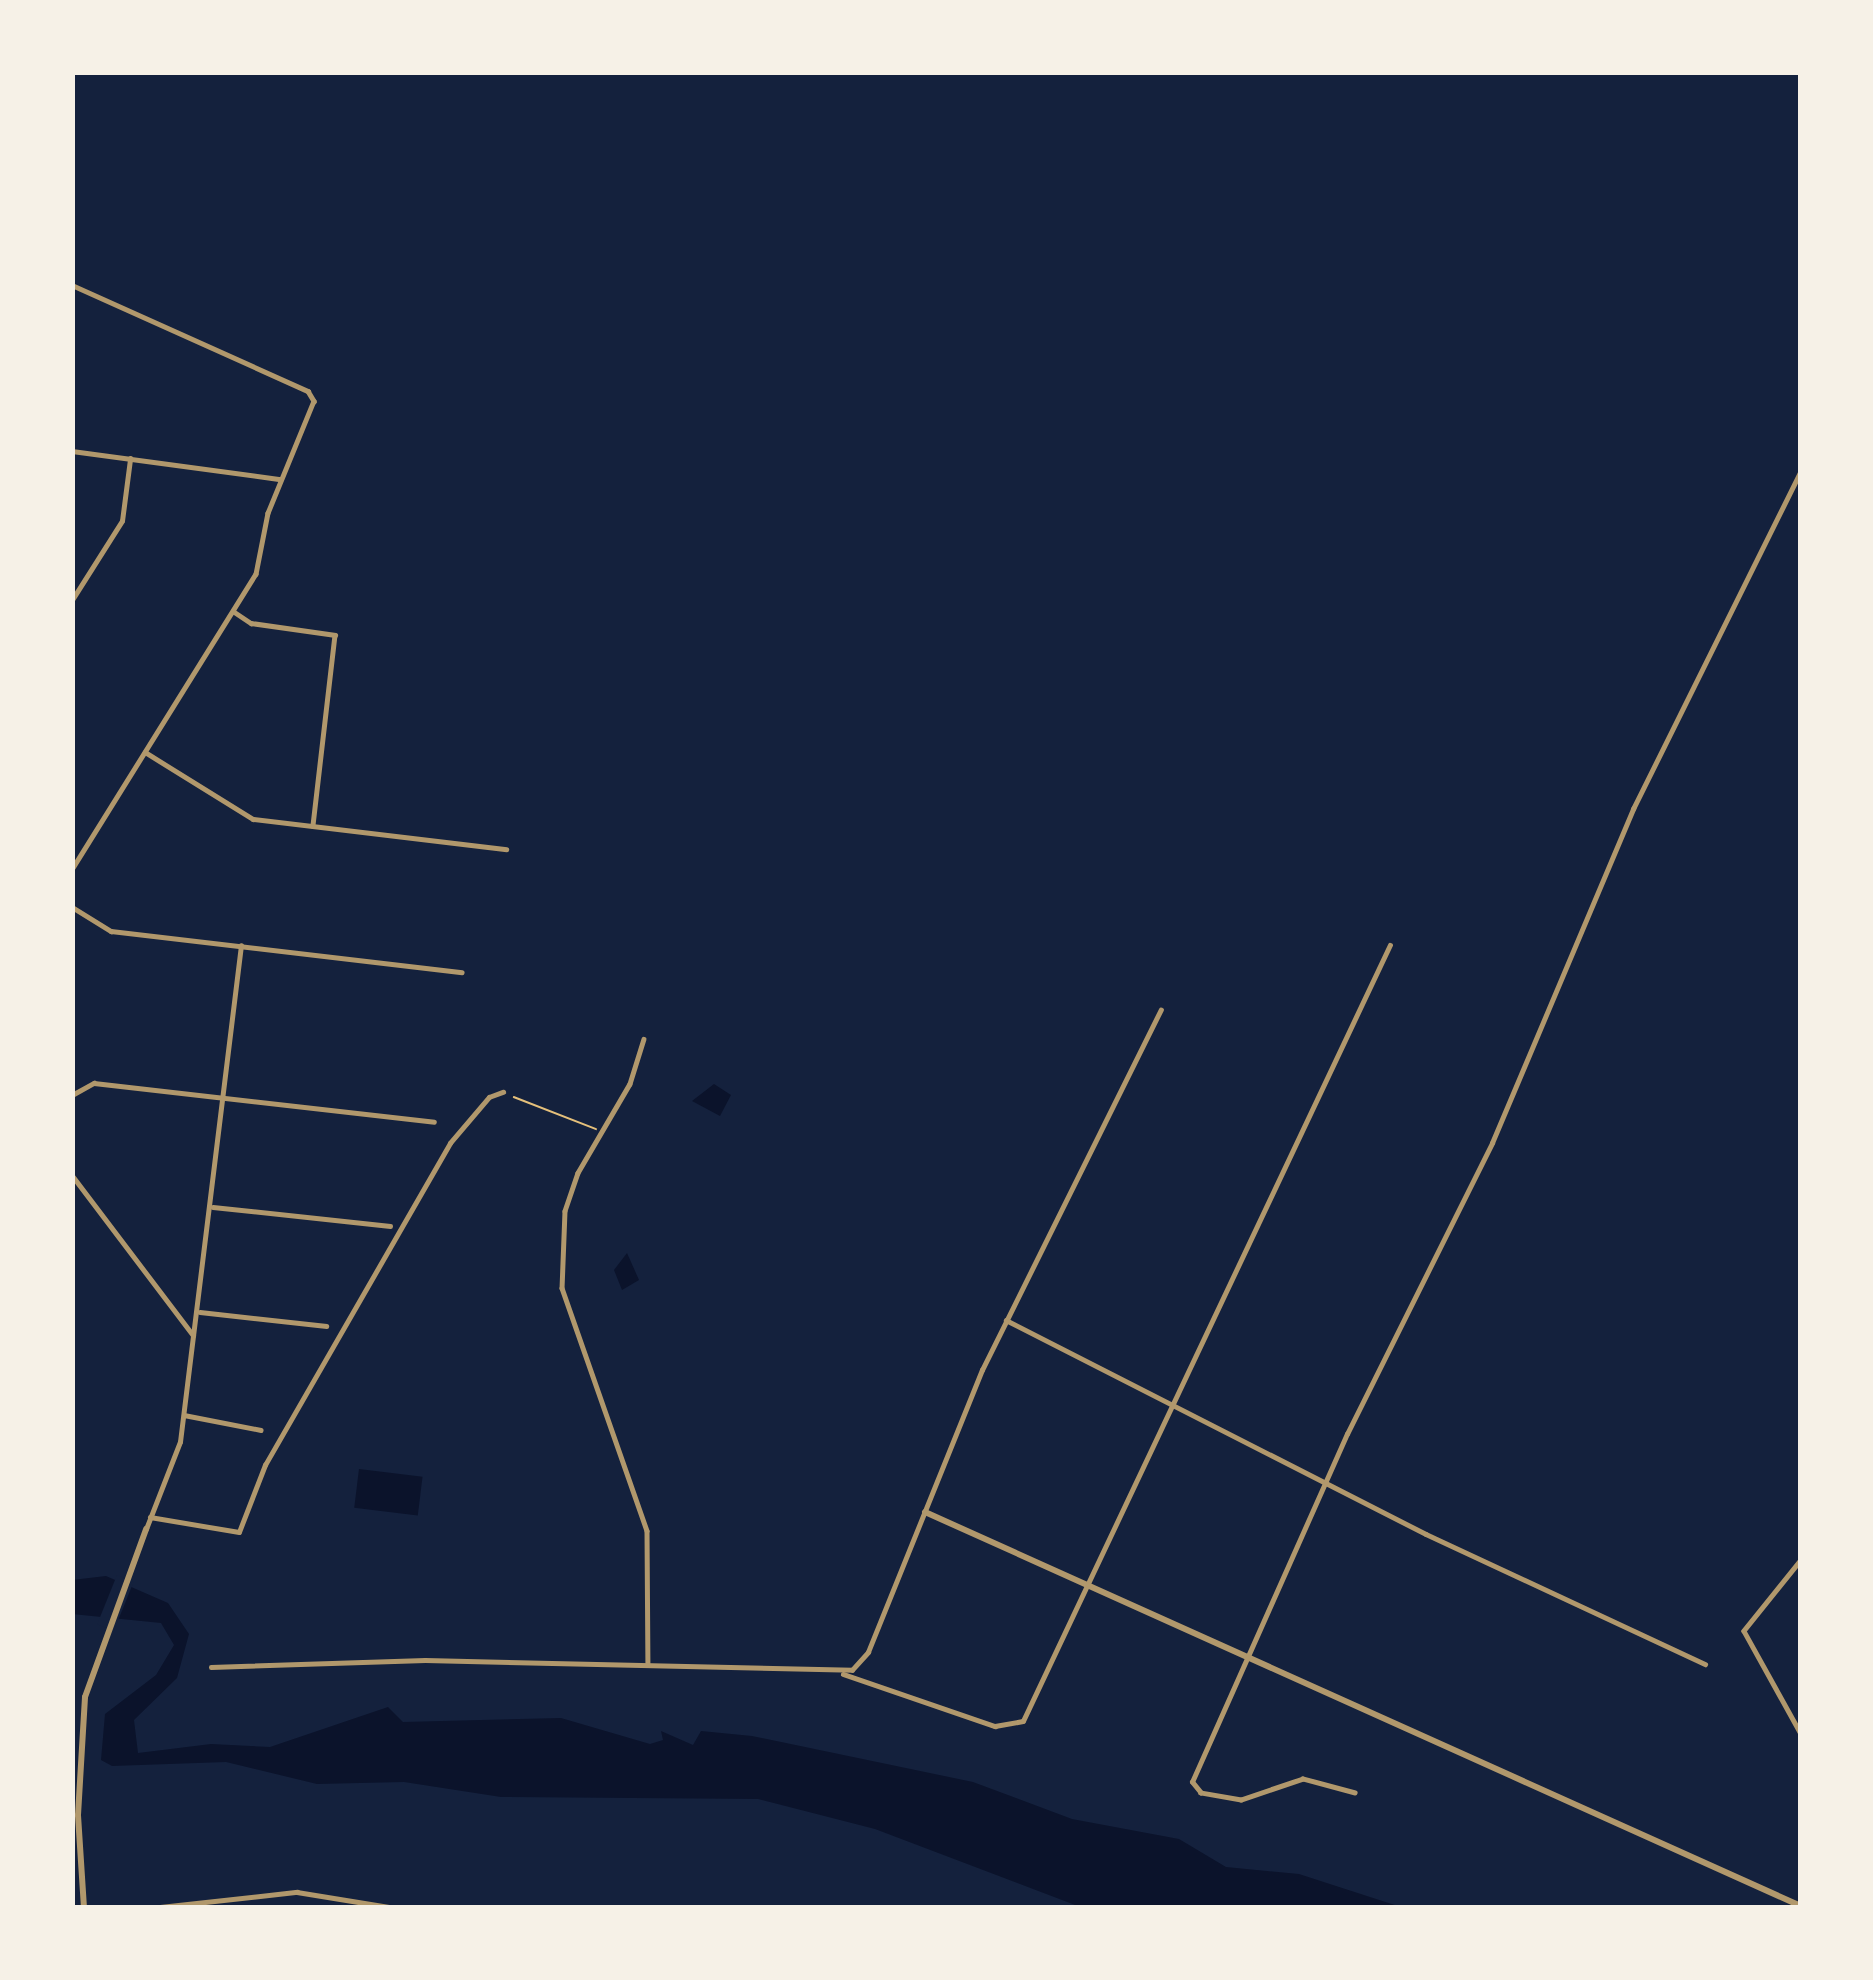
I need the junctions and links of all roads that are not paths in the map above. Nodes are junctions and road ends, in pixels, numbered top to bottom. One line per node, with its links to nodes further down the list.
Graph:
1 (72, 286): 5 (street)
2 (72, 451): 3 (street)
3 (130, 459): 5 (street); 6 (street)
4 (1801, 471): 32 (street)
5 (280, 479): 7 (street)
6 (72, 600)
7 (233, 610): 8 (street); 9 (street)
8 (146, 752): 9 (street); 11 (street)
9 (314, 826): 10 (street)
10 (506, 849)
11 (72, 870)
12 (72, 907): 14 (street)
13 (1390, 945): 29 (street)
14 (242, 946): 15 (street); 20 (street)
15 (462, 972)
16 (1161, 1010): 26 (street)
17 (644, 1039): 39 (street)
18 (503, 1092): 34 (street)
19 (72, 1095): 20 (street)
20 (224, 1099): 21 (street); 23 (street)
21 (434, 1122)
22 (72, 1175): 28 (street)
23 (213, 1207): 24 (street); 25 (street)
24 (390, 1226)
25 (200, 1312): 27 (street); 28 (street)
26 (1006, 1320): 29 (street); 33 (street)
27 (326, 1326)
28 (193, 1335): 30 (street)
29 (1175, 1404): 32 (street); 37 (street)
30 (183, 1415): 31 (street); 34 (street)
31 (261, 1430)
32 (1325, 1481): 38 (street); 40 (street)
33 (925, 1512): 37 (street); 42 (street)
34 (150, 1516): 35 (street)
35 (146, 1529): 44 (street)
36 (1801, 1560): 45 (street)
37 (1090, 1585): 38 (street); 42 (street)
38 (1247, 1651): 46 (street); 47 (street)
39 (648, 1663): 41 (street); 42 (street)
40 (1706, 1664)
41 (211, 1667)
42 (843, 1674)
43 (72, 1714): 44 (street)
44 (82, 1717): 48 (street)
45 (1801, 1735)
46 (1355, 1793)
47 (1801, 1906)
48 (84, 1908)
49 (151, 1908): 50 (street)
50 (395, 1908)

